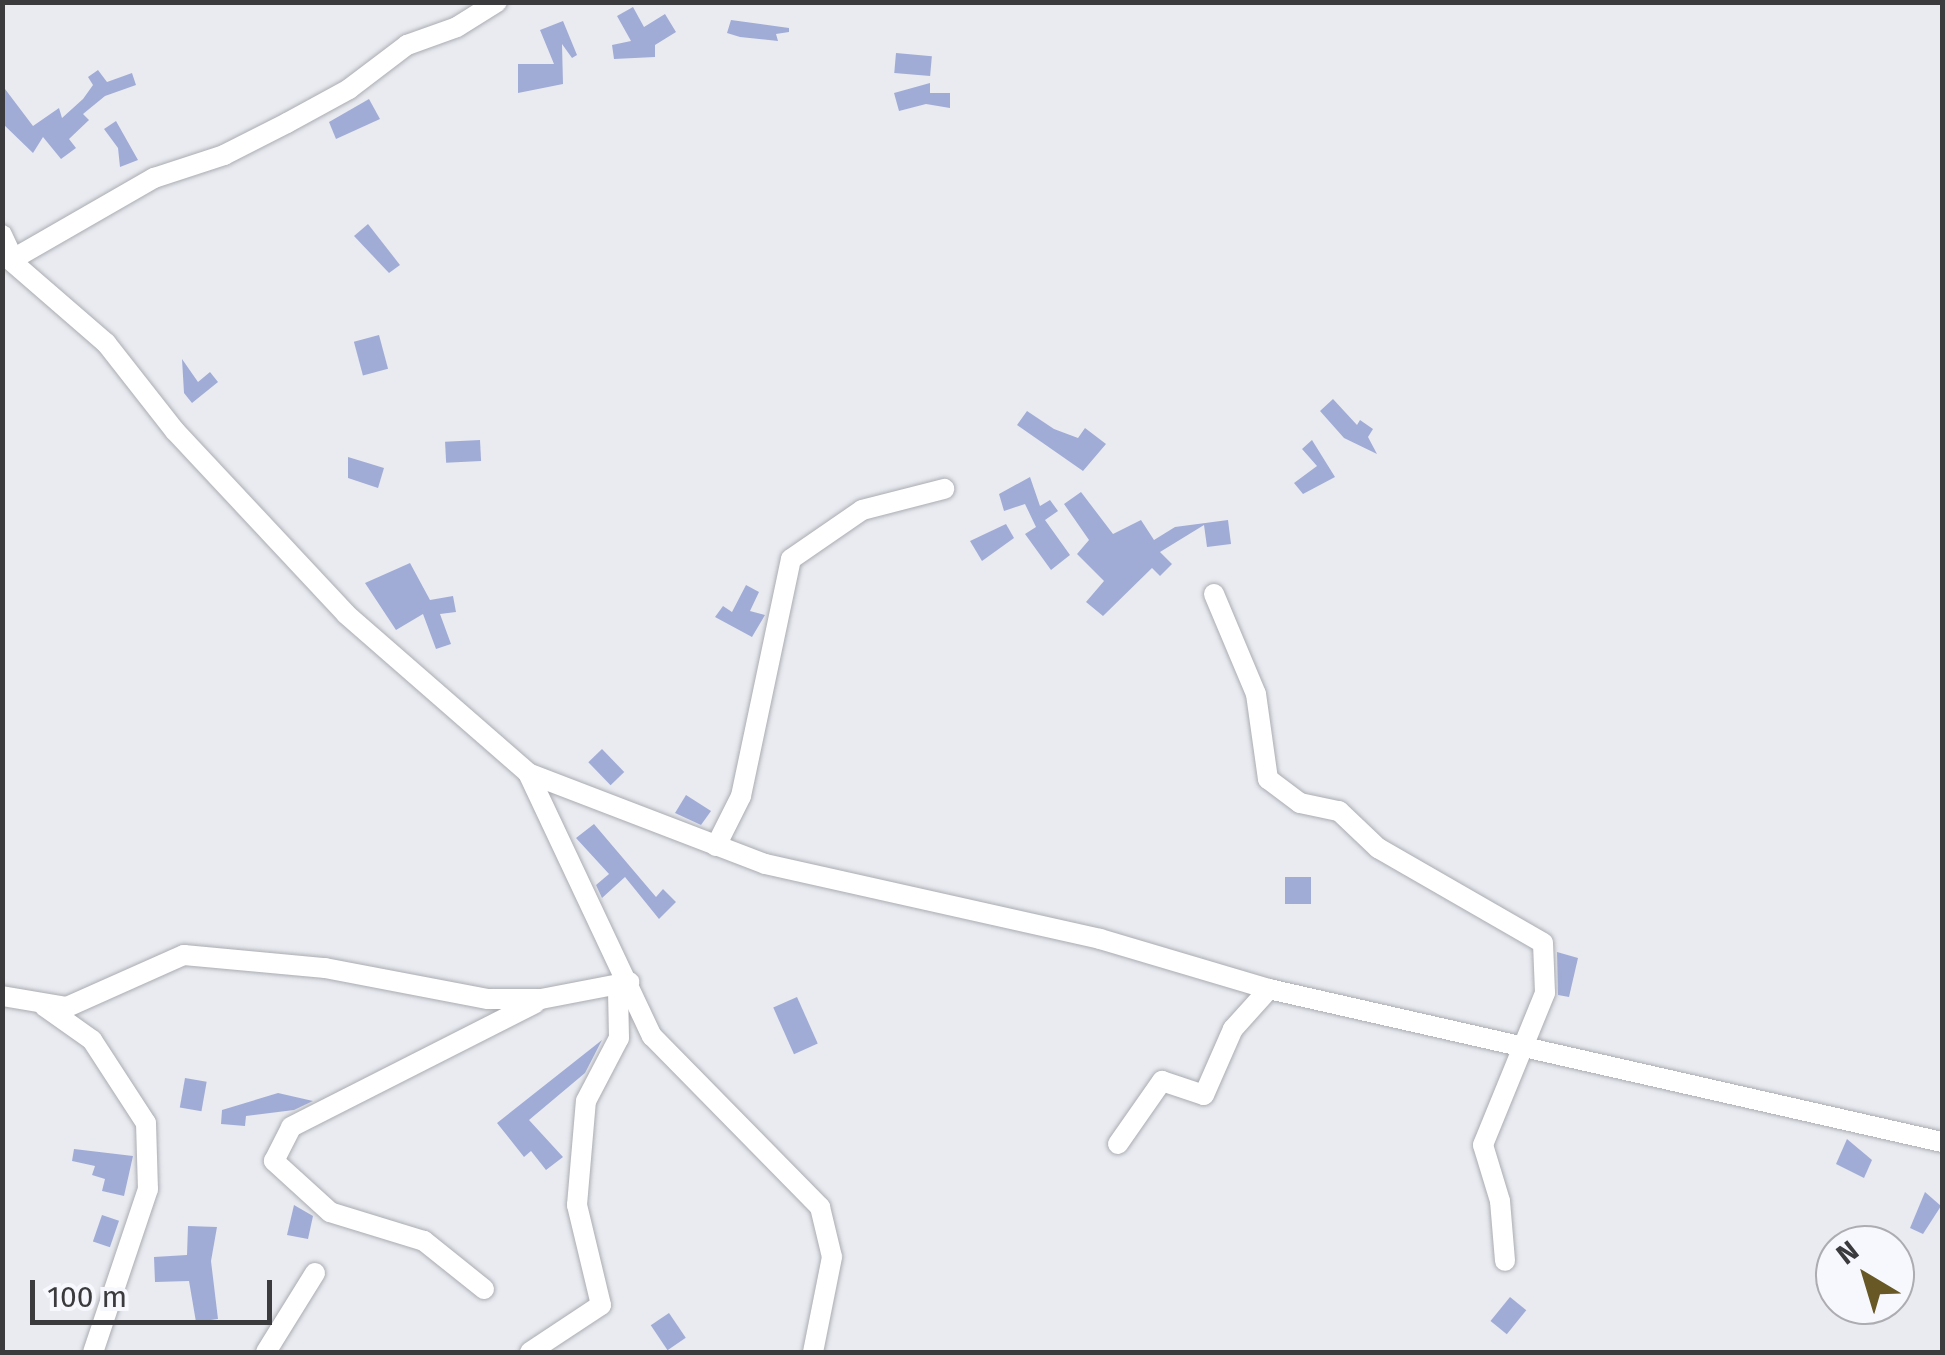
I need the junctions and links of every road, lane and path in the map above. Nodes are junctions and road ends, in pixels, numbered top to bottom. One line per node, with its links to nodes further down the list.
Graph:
1 (497, 2): 3 (street)
2 (2, 235): 3 (street)
3 (8, 256): 6 (street)
4 (944, 490): 7 (street)
5 (1214, 594): 13 (street)
6 (528, 774): 7 (street); 8 (street)
7 (716, 846): 9 (street)
8 (623, 985): 11 (street); 21 (street); 22 (street)
9 (1269, 989): 13 (street); 15 (street)
10 (2, 996): 12 (street)
11 (541, 999): 12 (street); 18 (street)
12 (42, 1004): 19 (street)
13 (1521, 1044): 14 (street); 16 (street)
14 (1942, 1142)
15 (1118, 1144)
16 (1505, 1261)
17 (315, 1273): 20 (street)
18 (484, 1290)
19 (93, 1352)
20 (266, 1352)
21 (530, 1352)
22 (813, 1352)

